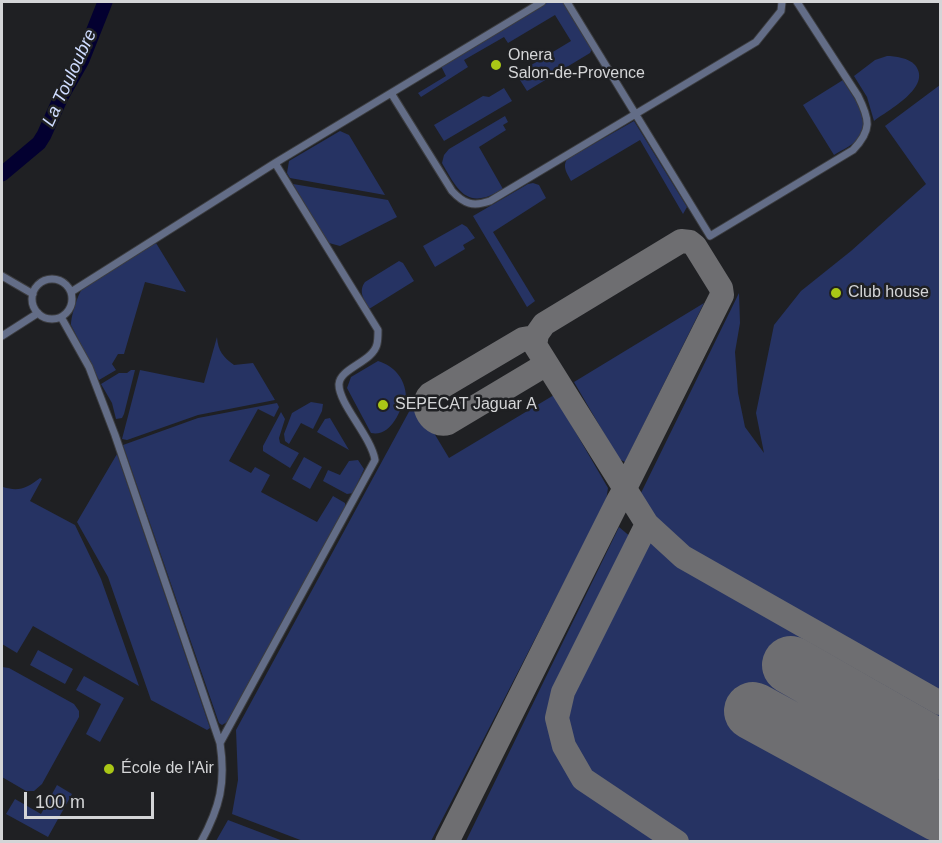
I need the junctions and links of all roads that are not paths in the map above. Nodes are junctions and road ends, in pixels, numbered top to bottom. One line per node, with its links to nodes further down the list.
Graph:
1 (542, 2): 5 (street)
2 (567, 2): 6 (street)
3 (782, 2): 6 (street)
4 (797, 2): 6 (street)
5 (391, 93): 6 (street); 7 (street)
6 (636, 113)
7 (275, 163): 9 (street); 14 (street)
8 (2, 276): 10 (street)
9 (71, 292): 10 (street); 12 (street)
10 (33, 294): 11 (street)
11 (38, 313): 12 (street); 13 (street)
12 (61, 317): 14 (street)
13 (2, 336)
14 (220, 743): 15 (street)
15 (201, 842)

